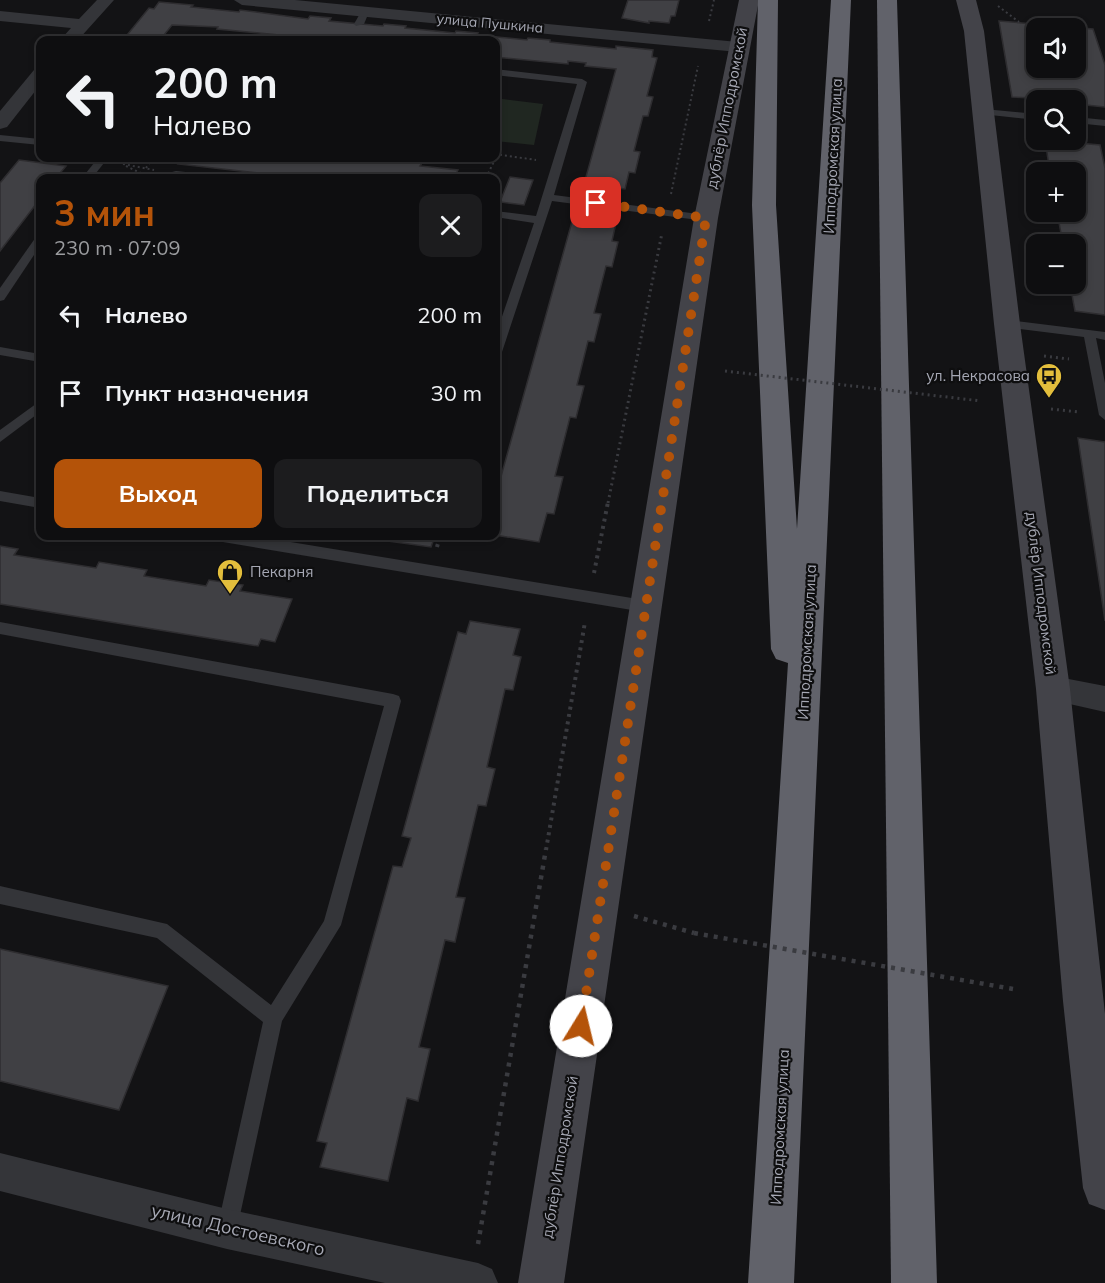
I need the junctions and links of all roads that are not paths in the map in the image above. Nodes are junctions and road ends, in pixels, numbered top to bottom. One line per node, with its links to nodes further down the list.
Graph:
1 (106, 0): 9 (street)
2 (242, 0): 11 (street, улица Пушкина)
3 (749, 0): 11 (street, дублёр Ипподромской)
4 (768, 0): 45 (highway)
5 (841, 0): 45 (highway, Ипподромская улица)
6 (887, 0): 54 (highway)
7 (966, 0): 14 (street, дублёр Ипподромской)
8 (0, 16): 9 (street)
9 (82, 24): 10 (street)
10 (72, 36)
11 (738, 47): 25 (street, дублёр Ипподромской)
12 (500, 73): 23 (lane)
13 (36, 79): 17 (street)
14 (984, 112): 15 (lane); 29 (street, дублёр Ипподромской)
15 (1026, 116)
16 (1086, 121): 18 (lane)
17 (0, 123)
18 (1105, 123)
19 (0, 138): 20 (lane)
20 (36, 142)
21 (100, 162): 22 (lane)
22 (90, 174)
23 (548, 196): 25 (lane); 26 (lane)
24 (500, 215): 26 (lane)
25 (706, 218): 41 (street, дублёр Ипподромской)
26 (539, 220): 32 (lane)
27 (36, 246): 28 (lane)
28 (0, 297)
29 (1007, 324): 30 (lane); 43 (street, дублёр Ипподромской)
30 (1089, 333): 31 (lane); 36 (lane)
31 (1105, 336)
32 (500, 340)
33 (0, 351): 34 (lane)
34 (36, 357)
35 (36, 409): 37 (lane)
36 (1104, 415)
37 (0, 437)
38 (0, 496): 39 (lane)
39 (36, 502)
40 (271, 540): 41 (lane)
41 (644, 606): 52 (street, дублёр Ипподромской)
42 (0, 628): 47 (lane)
43 (1053, 689): 44 (street); 49 (street, дублёр Ипподромской)
44 (1105, 699)
45 (797, 818): 53 (highway, Ипподромская улица)
46 (0, 895): 47 (lane)
47 (273, 1018): 50 (lane)
48 (0, 1172): 50 (street, улица Достоевского)
49 (1105, 1188)
50 (227, 1229): 51 (street, улица Достоевского)
51 (475, 1282)
52 (541, 1283)
53 (771, 1283)
54 (914, 1283)

